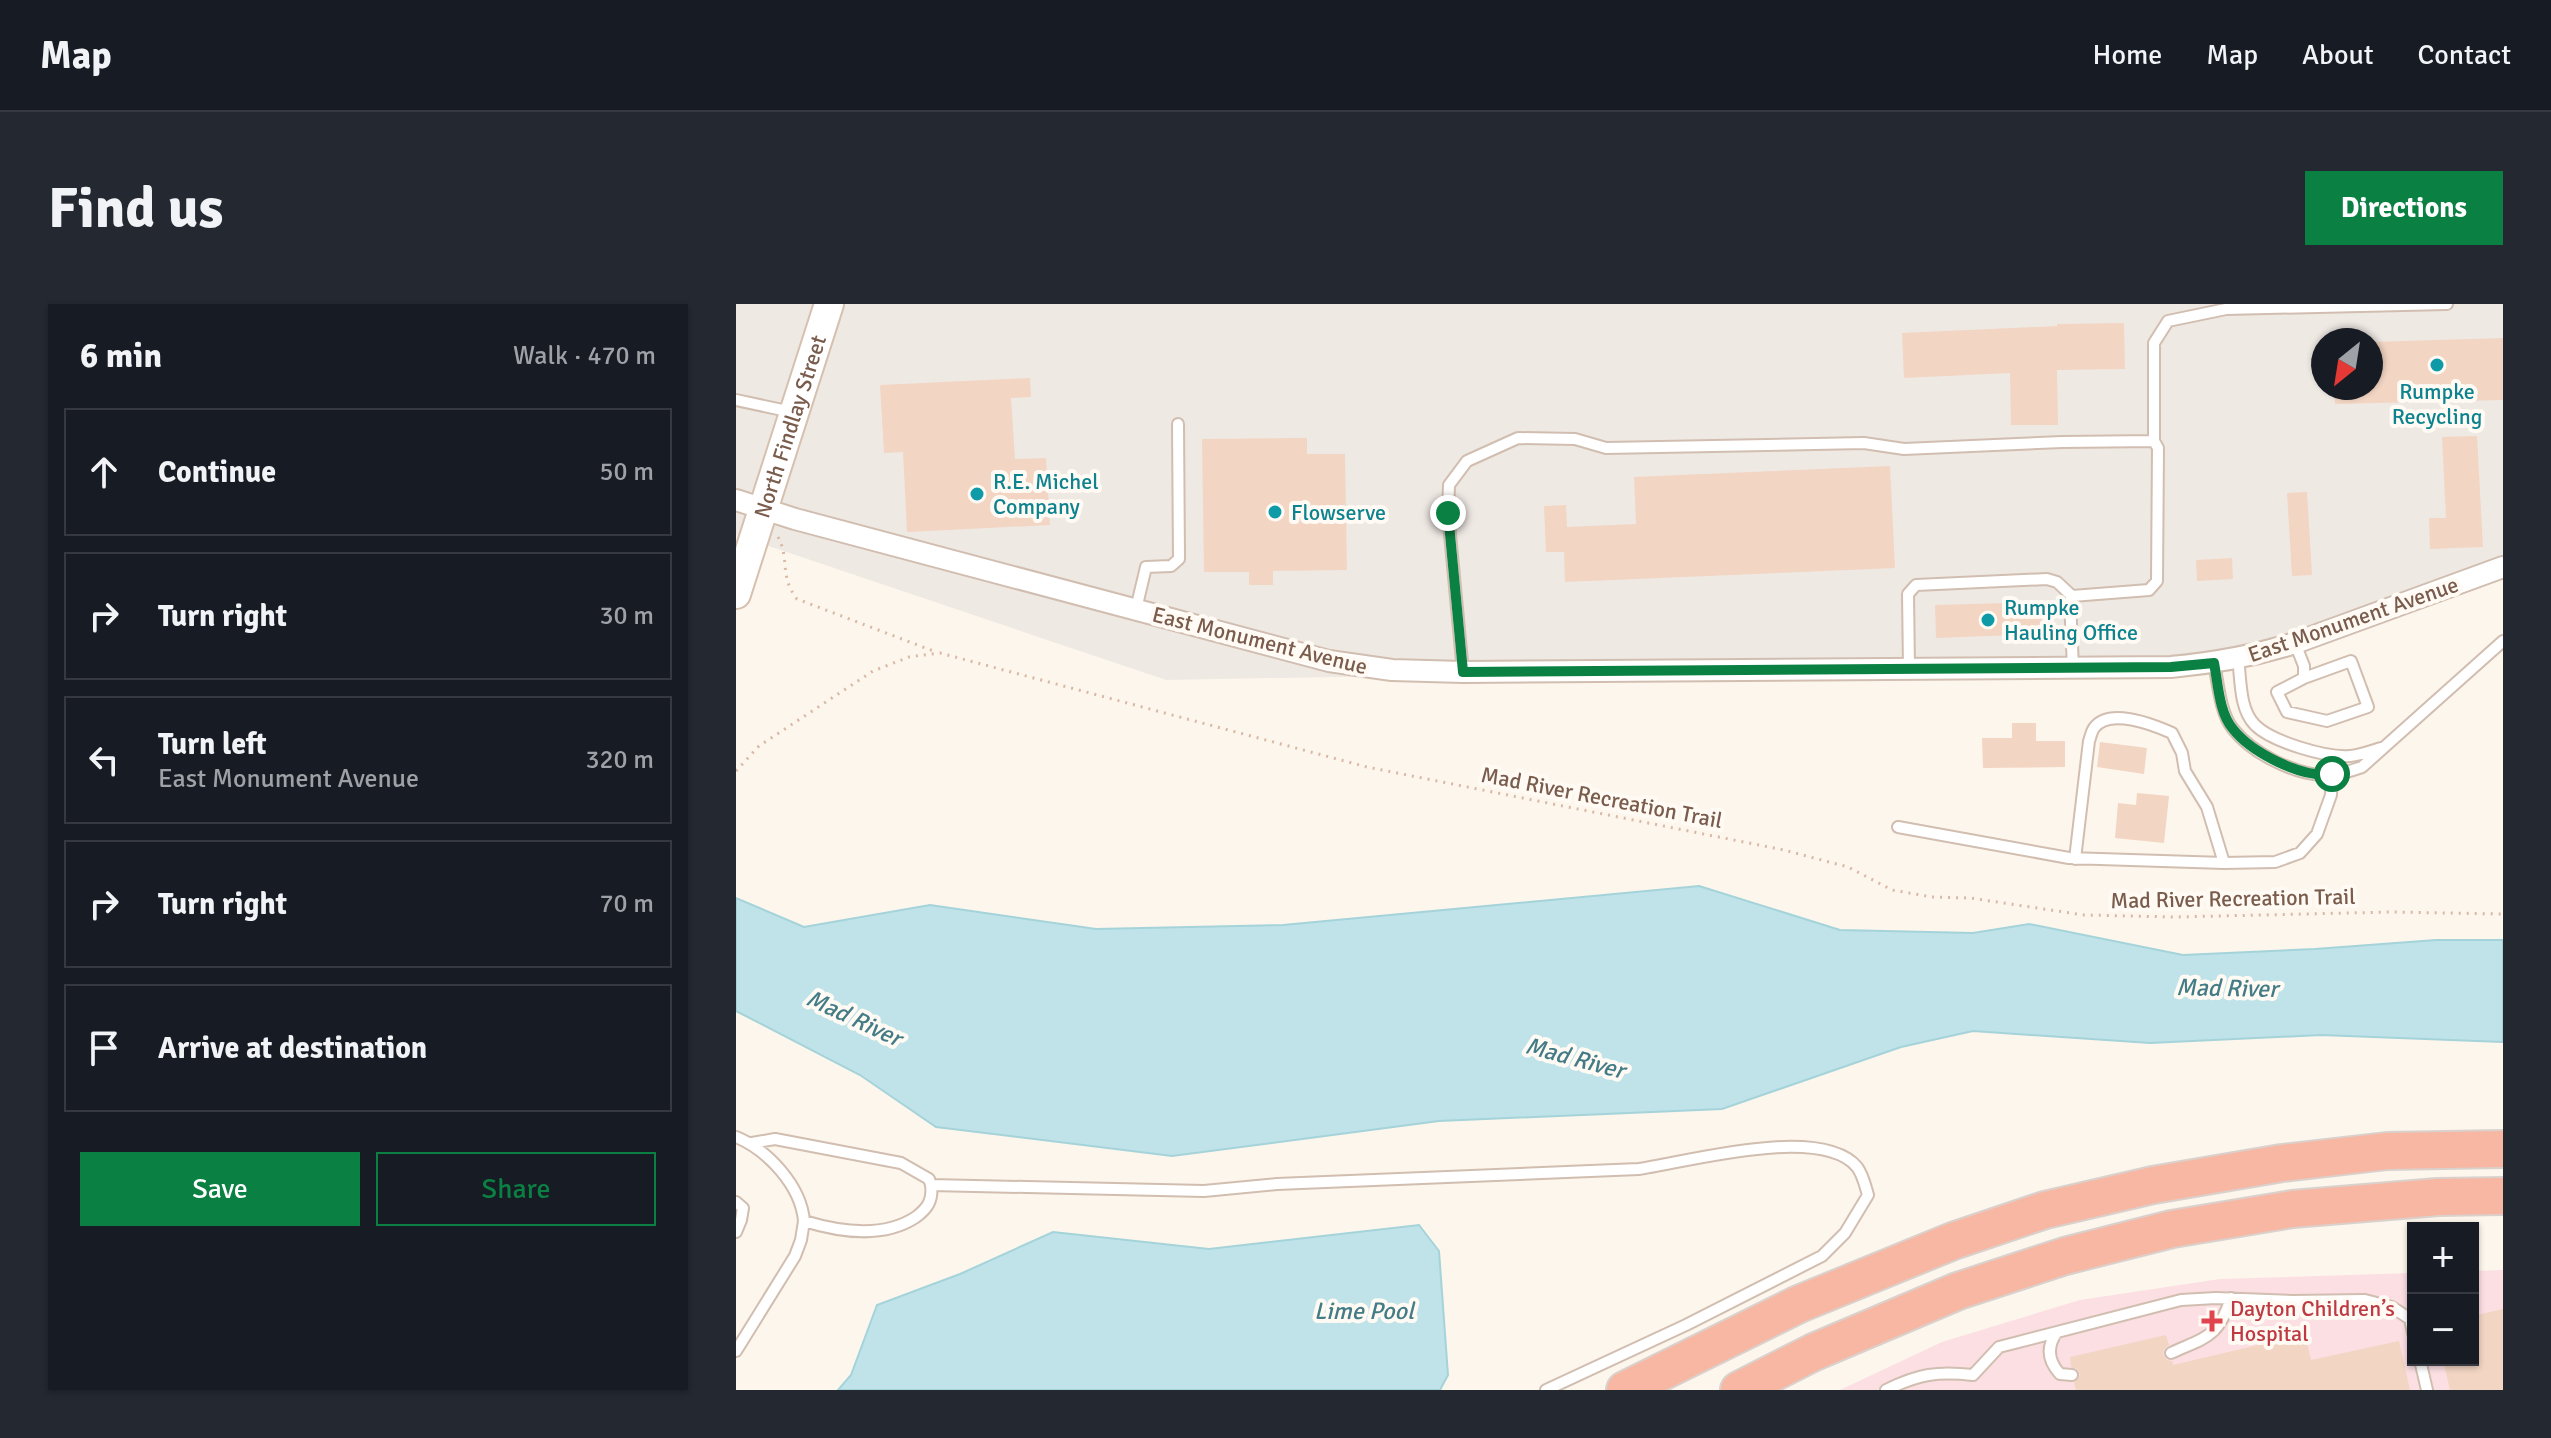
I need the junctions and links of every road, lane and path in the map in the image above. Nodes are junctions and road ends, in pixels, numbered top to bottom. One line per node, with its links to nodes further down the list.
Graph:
1 (829, 304): 4 (main road, North Findlay Street)
2 (2447, 304): 6 (lane)
3 (736, 400): 4 (lane)
4 (794, 412): 7 (main road, North Findlay Street)
5 (1178, 424): 11 (lane)
6 (2154, 441): 10 (lane); 19 (lane)
7 (749, 504): 9 (main road, North Findlay Street); 11 (street, East Monument Avenue); 14 (path)
8 (2503, 567): 13 (street, East Monument Avenue)
9 (736, 594)
10 (2072, 596): 17 (lane); 18 (lane)
11 (1136, 609): 19 (street, East Monument Avenue)
12 (2503, 641): 21 (lane)
13 (2295, 643): 15 (street, East Monument Avenue); 20 (lane)
14 (940, 653): 22 (path, Mad River Recreation Trail); 27 (path, Mad River Recreation Trail)
15 (2238, 658): 16 (street, East Monument Avenue); 21 (lane)
16 (2214, 663): 17 (street, East Monument Avenue); 23 (lane)
17 (2073, 667): 18 (street, East Monument Avenue)
18 (1909, 668): 19 (street, East Monument Avenue)
19 (1463, 672)
20 (2304, 678): 20 (lane)
21 (2383, 747): 23 (lane)
22 (736, 771)
23 (2332, 774): 26 (lane)
24 (1898, 827): 25 (lane)
25 (2075, 859): 26 (lane); 26 (lane)
26 (2224, 863)
27 (2503, 914)
28 (736, 1137): 29 (lane)
29 (752, 1143): 31 (lane); 34 (lane)
30 (2503, 1149): 44 (highway)
31 (931, 1185): 34 (lane); 43 (lane)
32 (2503, 1196): 45 (highway)
33 (736, 1202): 35 (lane)
34 (804, 1221): 39 (lane)
35 (736, 1232)
36 (2231, 1298): 37 (lane); 38 (lane); 40 (lane)
37 (2407, 1317)
38 (2057, 1332): 42 (lane); 46 (lane)
39 (736, 1351)
40 (2171, 1353)
41 (2421, 1366): 47 (lane)
42 (2072, 1375)
43 (1546, 1390)
44 (1625, 1390)
45 (1739, 1390)
46 (1886, 1390)
47 (2427, 1390)

